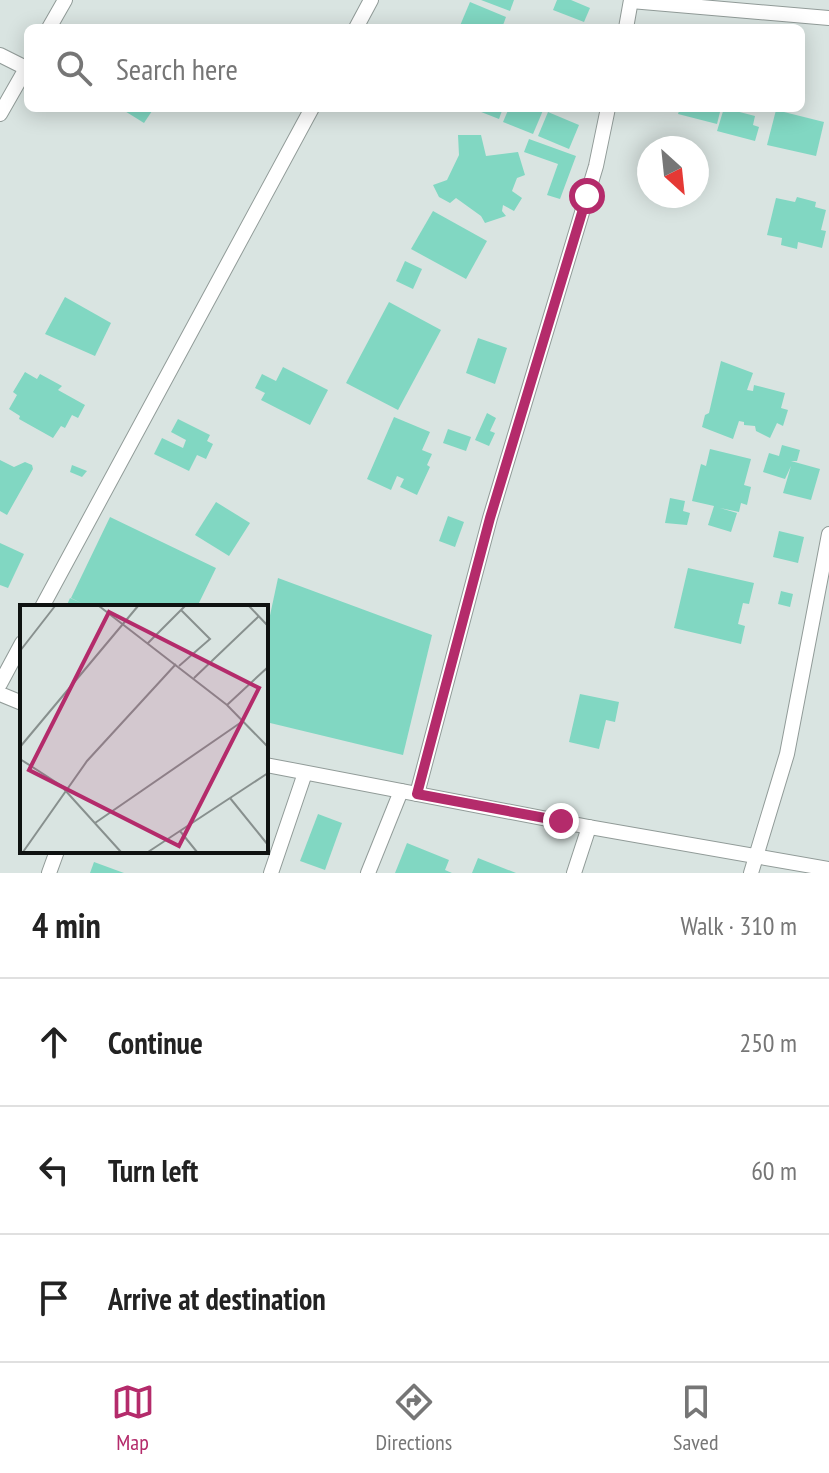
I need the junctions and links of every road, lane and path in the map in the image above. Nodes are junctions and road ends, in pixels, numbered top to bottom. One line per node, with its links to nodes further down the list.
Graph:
1 (65, 0): 5 (street)
2 (371, 0): 6 (street)
3 (631, 0): 4 (street); 7 (street)
4 (829, 18)
5 (51, 24)
6 (358, 24)
7 (627, 24)
8 (0, 55): 9 (street)
9 (24, 65)
10 (24, 71): 13 (street)
11 (310, 112): 15 (street)
12 (607, 112): 23 (street)
13 (0, 114)
14 (829, 534): 26 (street)
15 (43, 605)
16 (20, 647): 17 (street)
17 (0, 684)
18 (0, 694): 19 (street)
19 (20, 702)
20 (268, 765): 21 (street)
21 (305, 773): 22 (street); 29 (street)
22 (401, 791): 23 (street); 30 (street)
23 (417, 794): 24 (street)
24 (589, 827): 26 (street); 31 (street)
25 (56, 853): 28 (street)
26 (757, 855): 27 (street); 32 (street)
27 (829, 869)
28 (49, 873)
29 (271, 873)
30 (368, 873)
31 (574, 873)
32 (751, 873)

